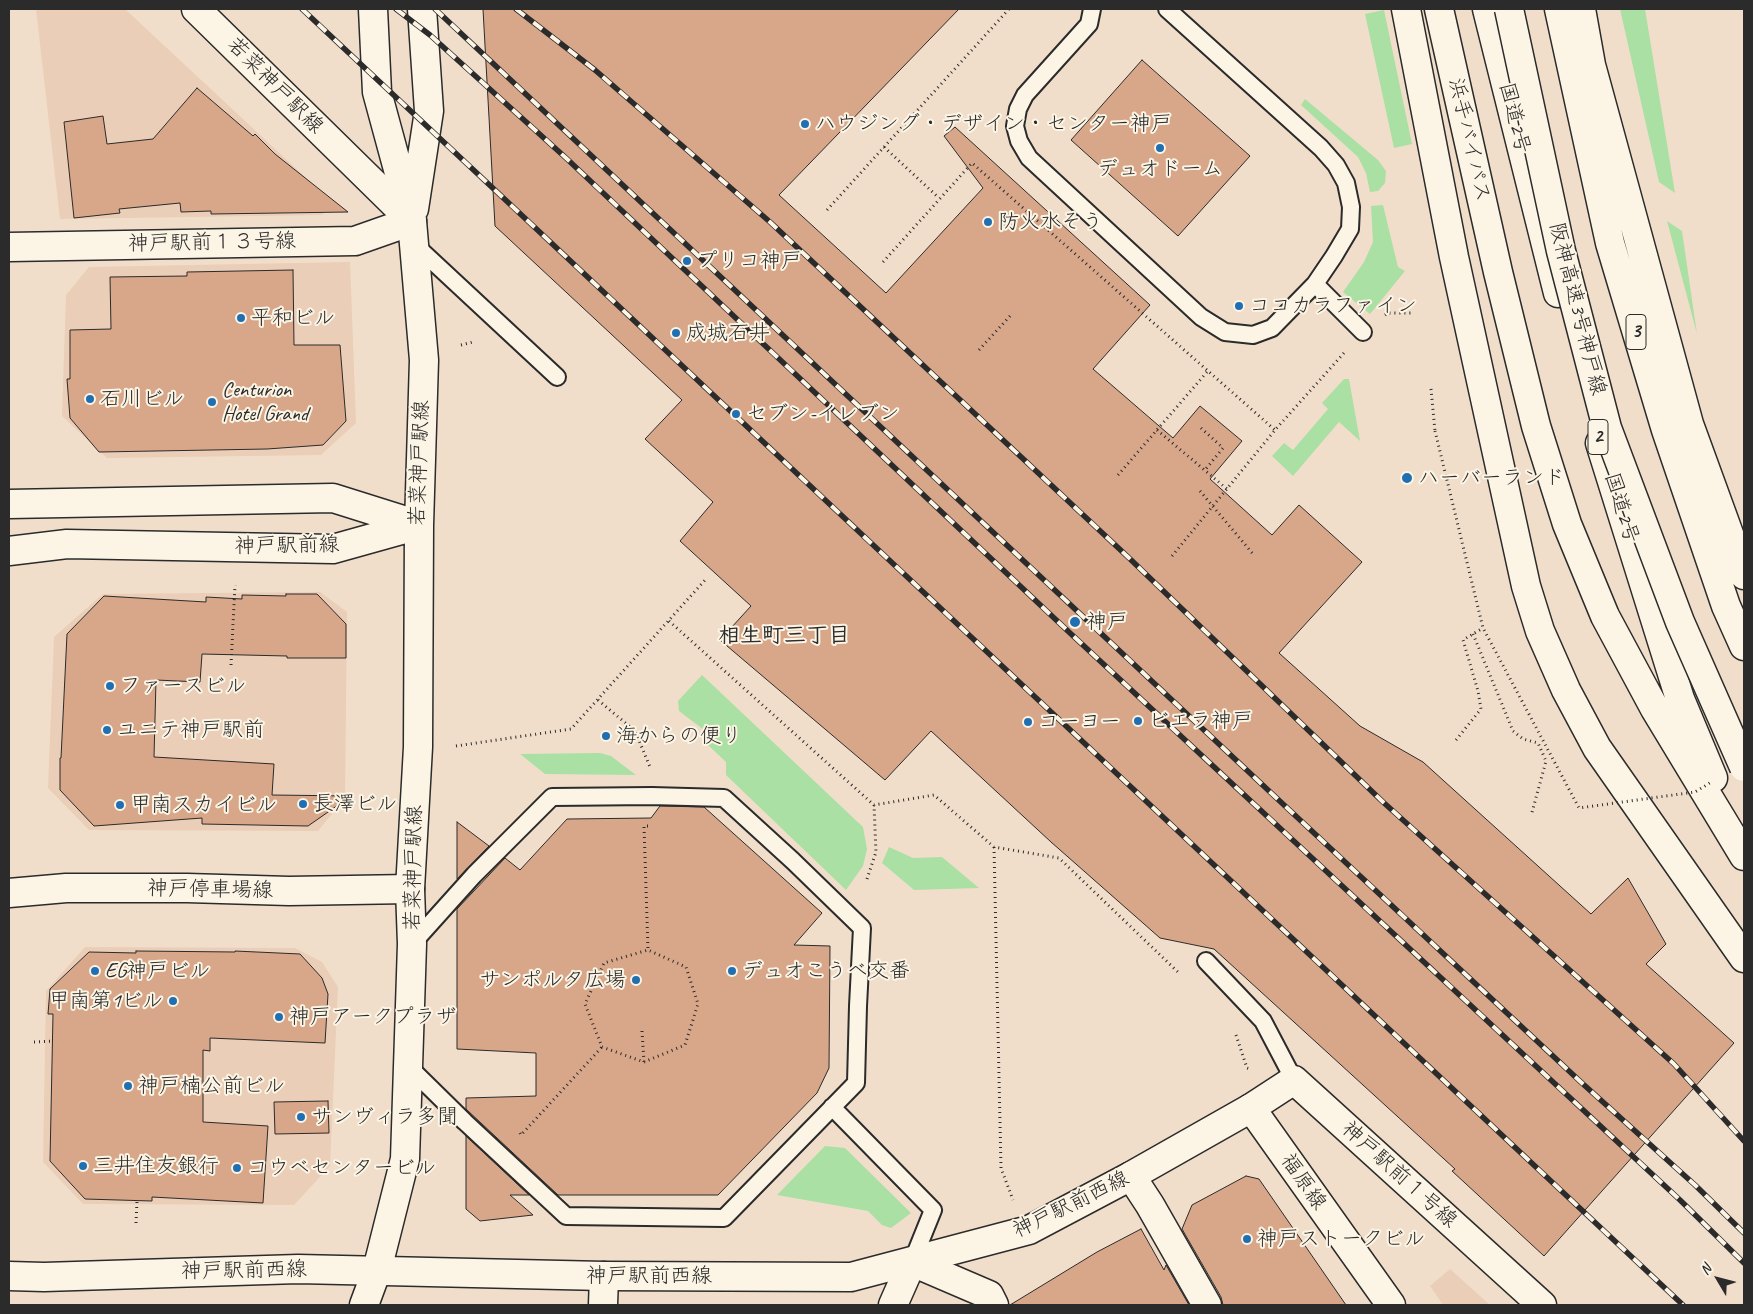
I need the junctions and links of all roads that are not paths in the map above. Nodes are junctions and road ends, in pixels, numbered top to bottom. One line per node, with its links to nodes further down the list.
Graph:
1 (196, 9): 12 (main road, 若菜神戸駅線)
2 (373, 9): 12 (main road)
3 (422, 9): 12 (main road)
4 (1092, 9): 14 (lane)
5 (1167, 9): 14 (lane)
6 (1406, 9): 27 (main road)
7 (1438, 9): 23 (main road, 浜手バイパス / 2)
8 (1487, 9): 23 (main road, 国道2号 / 2)
9 (1510, 9): 22 (main road, 阪神高速3号神戸線, bridge)
10 (1559, 9): 21 (main road, 3)
11 (1581, 9): 20 (main road)
12 (413, 232): 13 (main road, 神戸駅前１３号線); 16 (lane); 18 (main road, 若菜神戸駅線)
13 (9, 247)
14 (1315, 284): 15 (lane)
15 (1364, 332)
16 (557, 377)
17 (9, 504): 18 (main road, 神戸駅前線)
18 (419, 525): 19 (main road, 神戸駅前線); 24 (main road, 若菜神戸駅線)
19 (9, 551)
20 (1744, 576)
21 (1744, 646)
22 (1744, 767)
23 (1744, 855)
24 (410, 890): 25 (main road, 神戸停車場線); 26 (main road, 若菜神戸駅線)
25 (9, 893)
26 (412, 944): 29 (main road, 若菜神戸駅線); 31 (lane)
27 (1744, 958)
28 (1206, 962): 30 (lane)
29 (408, 1066): 31 (lane); 35 (main road)
30 (1294, 1080): 32 (main road); 44 (main road, 神戸駅前１号線)
31 (832, 1107): 34 (lane)
32 (1251, 1108): 33 (main road, 神戸駅前西線); 43 (main road, 福原線)
33 (1131, 1176): 34 (main road, 神戸駅前西線); 42 (main road)
34 (912, 1262): 37 (main road, 神戸駅前西線); 40 (main road); 41 (main road)
35 (377, 1270): 36 (main road, 神戸駅前西線); 37 (main road, 神戸駅前西線); 38 (main road)
36 (9, 1276)
37 (604, 1276): 39 (main road)
38 (364, 1305)
39 (603, 1305)
40 (893, 1305)
41 (994, 1305)
42 (1207, 1305)
43 (1391, 1305)
44 (1542, 1305)

